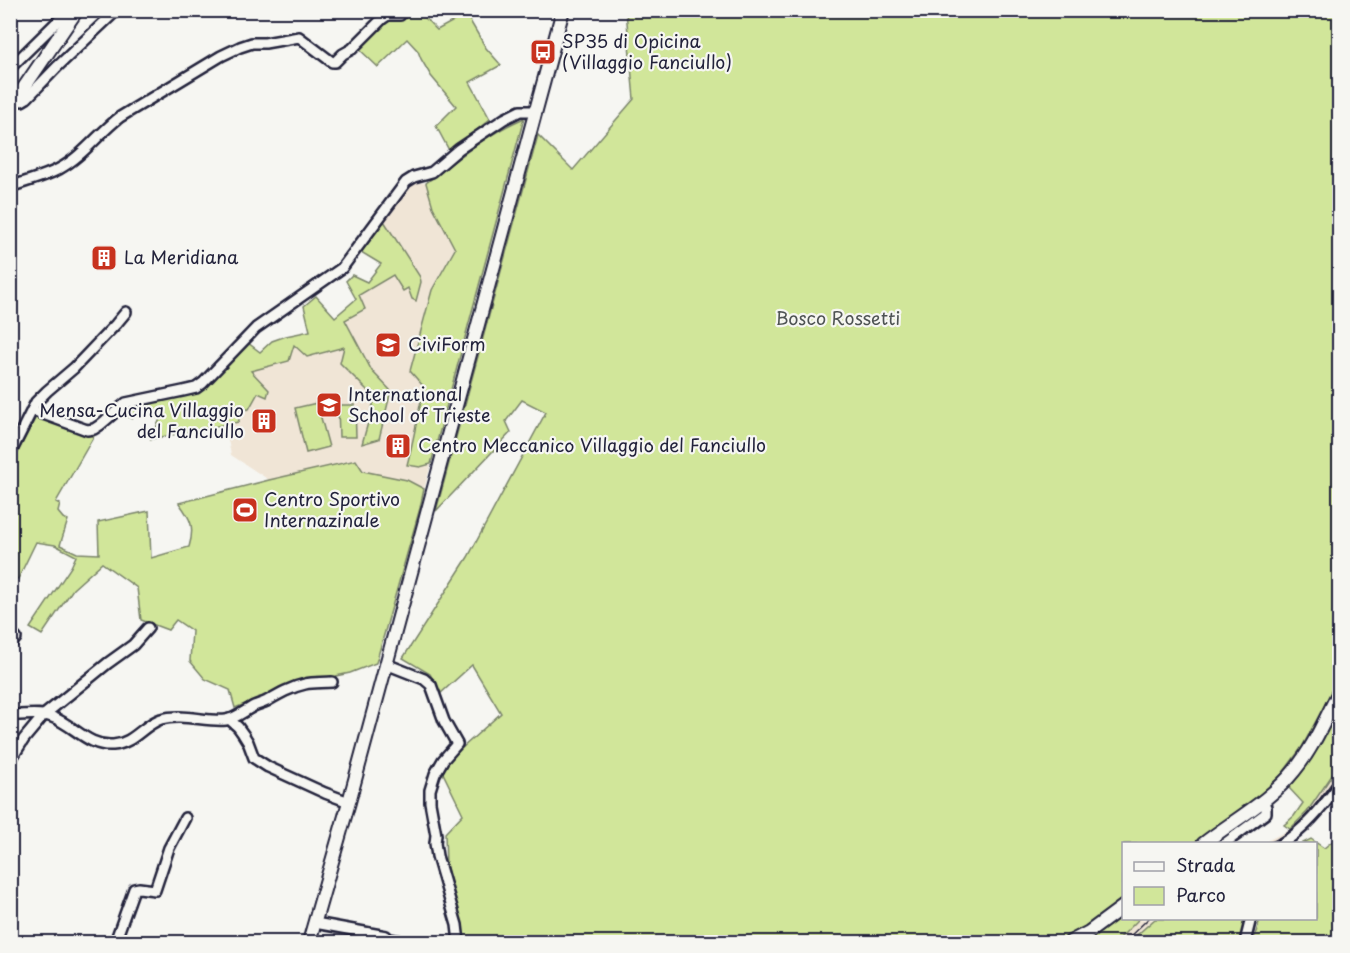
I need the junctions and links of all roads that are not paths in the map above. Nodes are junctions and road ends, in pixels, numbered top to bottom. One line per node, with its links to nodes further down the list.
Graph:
1 (117, 10): 6 (street)
2 (562, 10): 7 (main road)
3 (75, 13): 5 (street); 6 (main road)
4 (399, 15): 8 (street)
5 (10, 68)
6 (14, 103)
7 (535, 111): 10 (street); 13 (main road)
8 (10, 187)
9 (126, 312): 10 (street)
10 (32, 410): 11 (street)
11 (10, 454)
12 (148, 628): 17 (street)
13 (386, 663): 22 (main road); 33 (street)
14 (332, 682): 18 (street)
15 (1340, 690): 21 (main road)
16 (10, 715): 17 (street)
17 (44, 715): 18 (street); 19 (street)
18 (229, 719): 22 (street)
19 (10, 762)
20 (1340, 784): 26 (street)
21 (1262, 801): 24 (main road); 25 (street)
22 (349, 802): 29 (main road)
23 (185, 818): 30 (street)
24 (1204, 842)
25 (1225, 842)
26 (1283, 842)
27 (1122, 907): 34 (main road)
28 (1250, 920): 35 (street)
29 (315, 922): 31 (main road); 32 (street)
30 (115, 942)
31 (309, 942)
32 (406, 942)
33 (459, 942)
34 (1070, 942)
35 (1245, 942)

